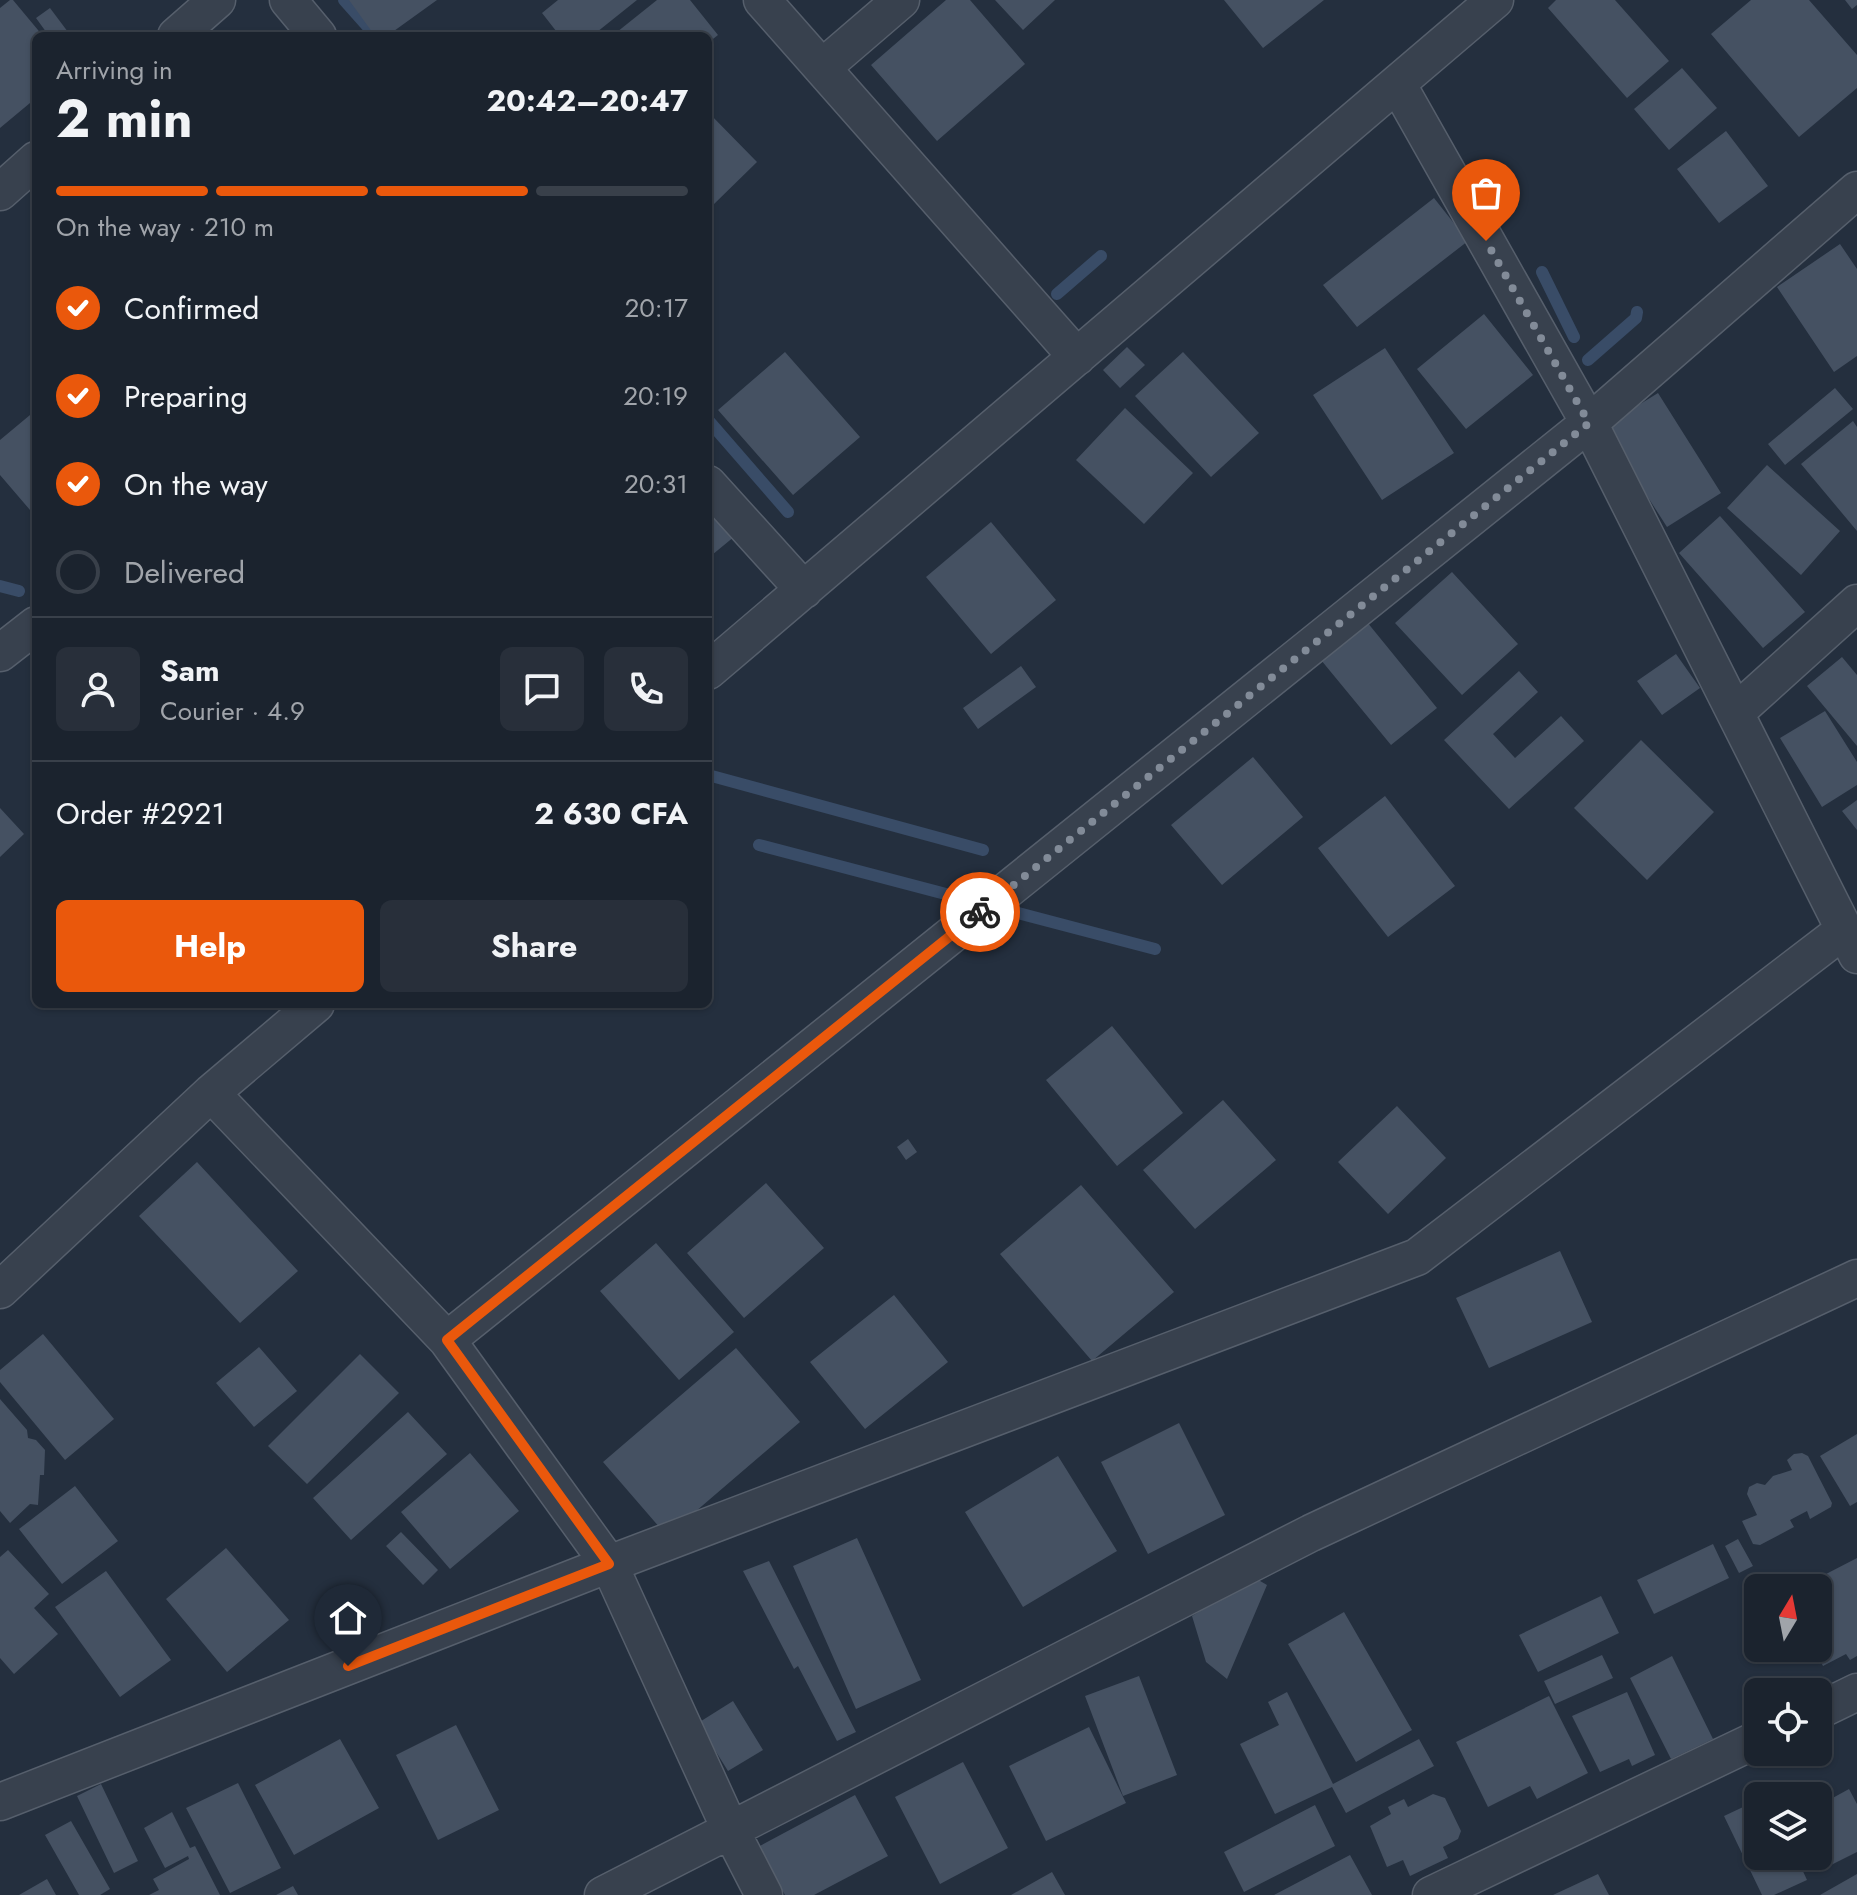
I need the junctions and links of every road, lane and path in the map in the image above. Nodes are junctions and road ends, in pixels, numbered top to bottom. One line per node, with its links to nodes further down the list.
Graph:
1 (217, 0): 6 (street)
2 (288, 0): 7 (street)
3 (762, 0): 8 (street)
4 (901, 0): 8 (street)
5 (1495, 0): 9 (street)
6 (181, 32)
7 (315, 32)
8 (823, 67): 13 (street)
9 (1398, 85): 13 (street); 14 (street)
10 (32, 164): 12 (street)
11 (1857, 190): 14 (street)
12 (0, 192)
13 (1077, 357): 16 (street)
14 (1589, 423): 21 (street); 27 (street)
15 (712, 488): 16 (street)
16 (804, 590): 20 (street)
17 (1857, 603): 21 (street)
18 (32, 628): 19 (street)
19 (0, 653)
20 (712, 668)
21 (1735, 713): 22 (street)
22 (1851, 943): 28 (street)
23 (311, 1008): 24 (street)
24 (211, 1093): 26 (street); 27 (street)
25 (1857, 1278): 33 (street)
26 (0, 1290)
27 (447, 1340): 28 (street)
28 (609, 1564): 32 (street); 33 (street)
29 (1857, 1692): 30 (street)
30 (1832, 1704)
31 (1744, 1746): 36 (street)
32 (0, 1802)
33 (730, 1829): 34 (street); 35 (street)
34 (603, 1895)
35 (764, 1895)
36 (1431, 1895)

